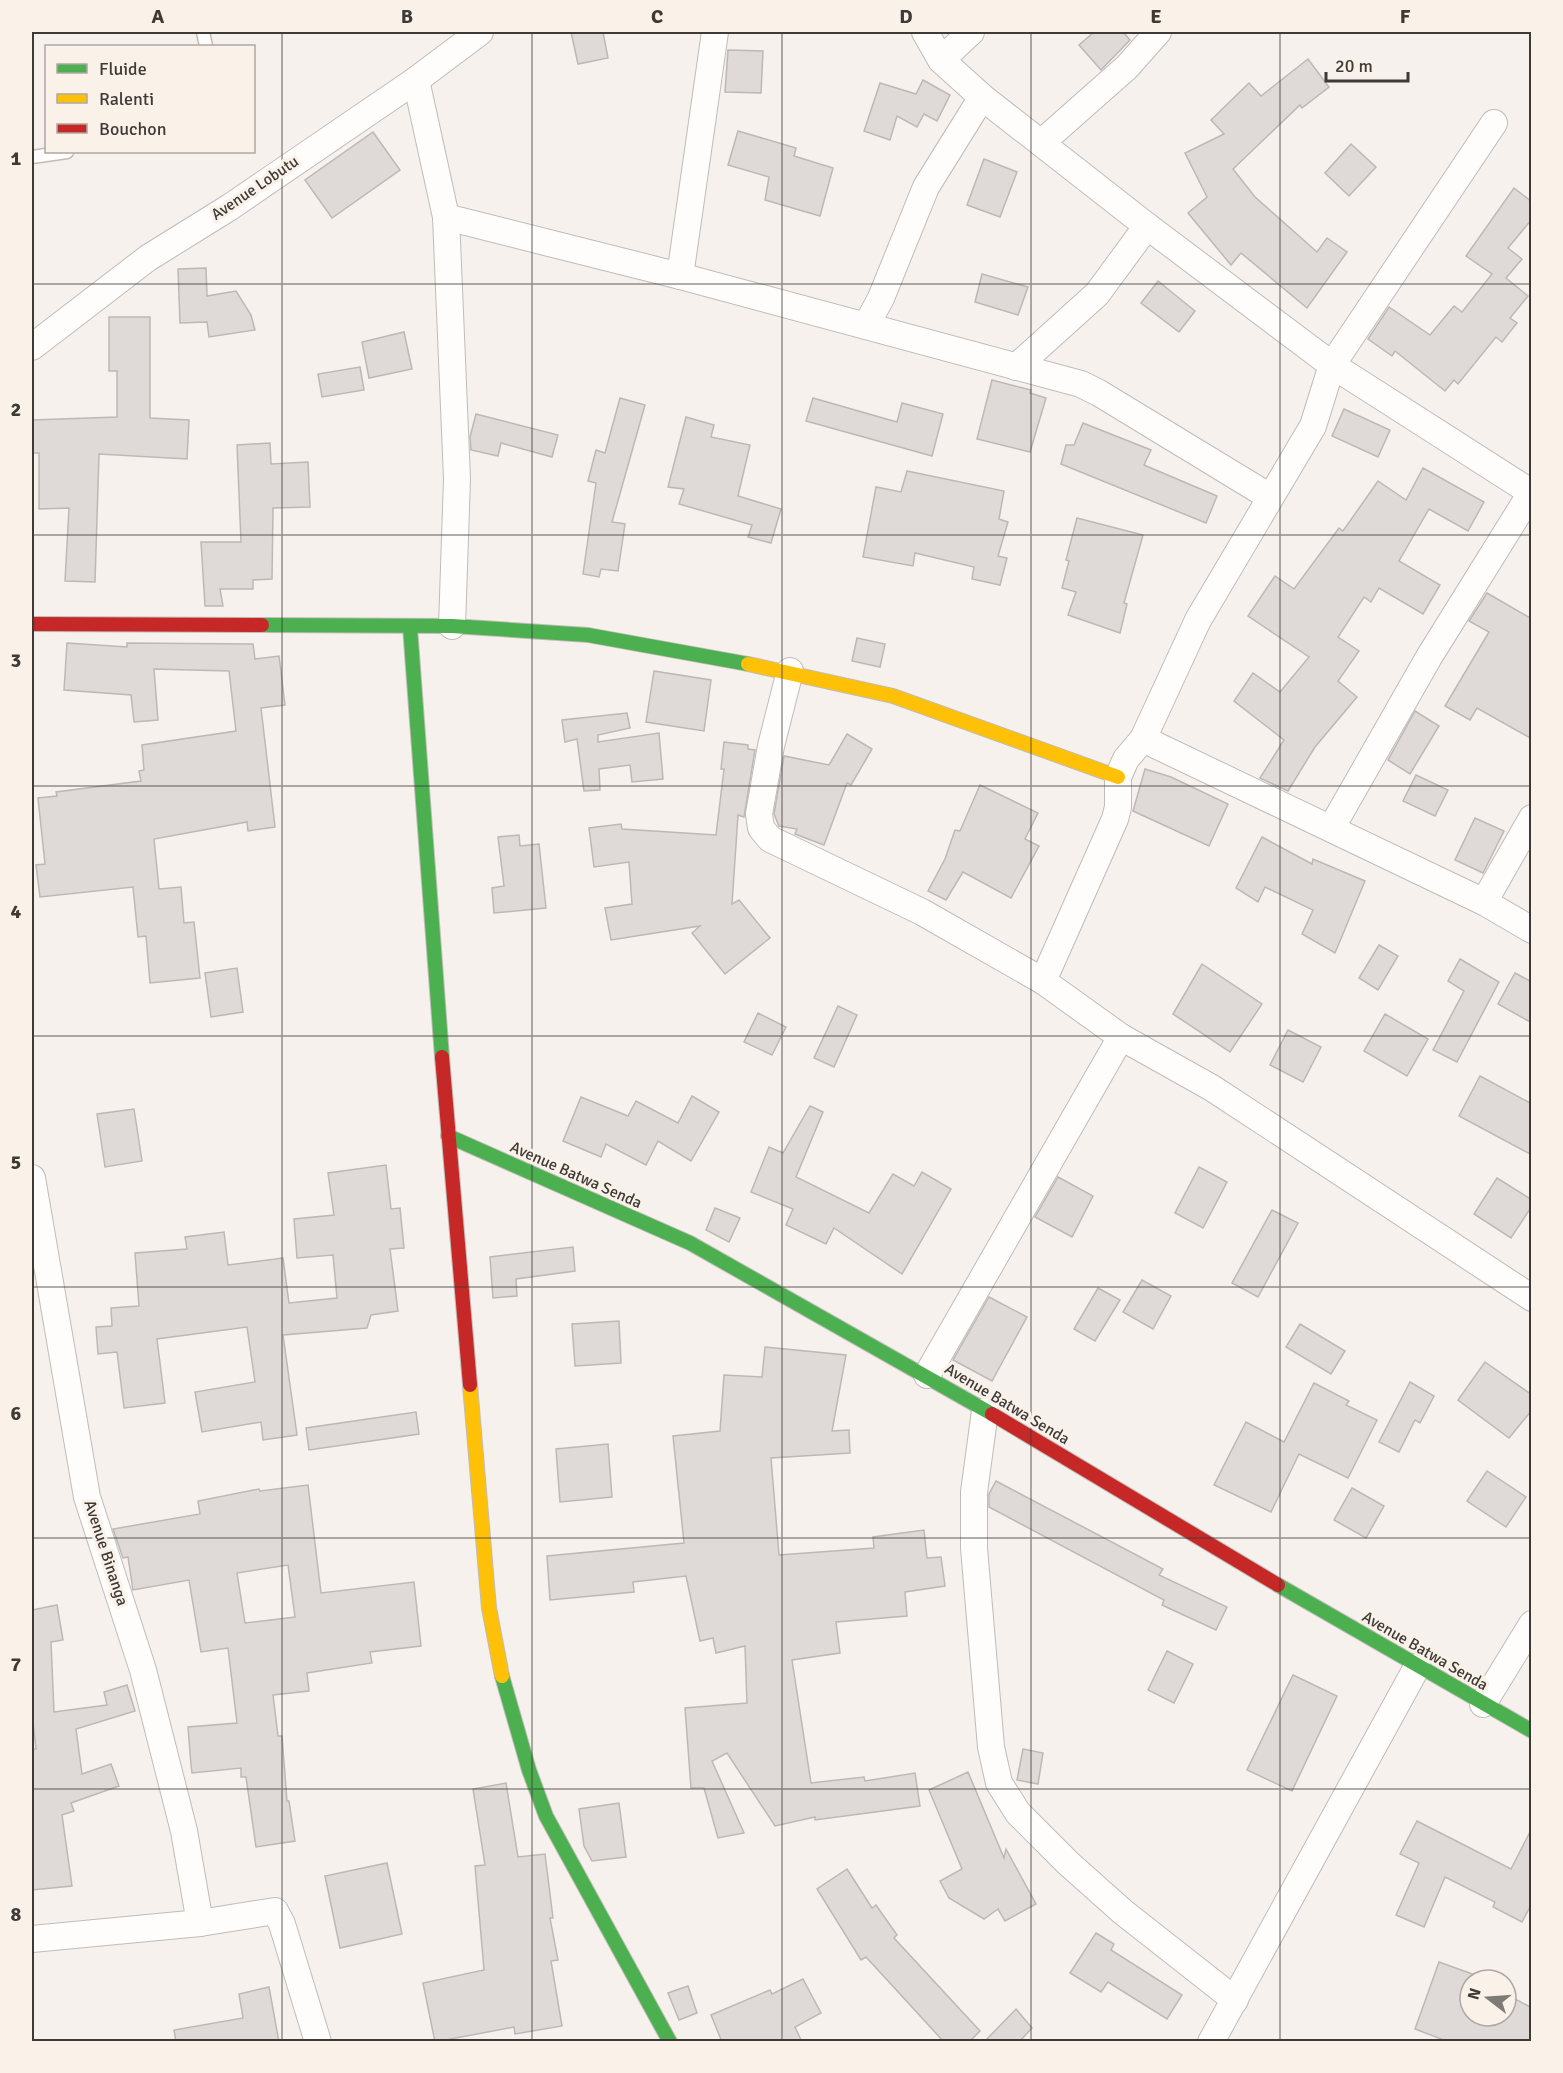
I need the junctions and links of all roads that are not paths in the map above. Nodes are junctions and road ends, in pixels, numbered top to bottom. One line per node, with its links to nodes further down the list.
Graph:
1 (480, 32): 7 (street, Avenue Lobutu)
2 (715, 32): 15 (street)
3 (925, 32): 6 (street)
4 (971, 32): 6 (street)
5 (1158, 32): 10 (street)
6 (941, 60): 8 (street)
7 (416, 80): 13 (street); 17 (street, Avenue Lobutu)
8 (982, 97): 10 (street); 16 (street)
9 (1494, 123): 18 (street)
10 (1041, 143): 14 (street)
11 (60, 153): 12 (lane)
12 (32, 157)
13 (446, 217): 15 (street); 23 (street)
14 (1147, 226): 18 (street); 19 (street)
15 (680, 276): 16 (street)
16 (866, 326): 19 (street)
17 (32, 347)
18 (1332, 365): 20 (street); 21 (street)
19 (1016, 367): 21 (street)
20 (1531, 493): 29 (street)
21 (1270, 497): 26 (street)
22 (32, 624): 24 (street)
23 (452, 626): 24 (street); 25 (street)
24 (410, 627): 34 (street)
25 (790, 671): 27 (street); 32 (street)
26 (1143, 739): 27 (street); 29 (street)
27 (1118, 777): 32 (street)
28 (1532, 818): 30 (street)
29 (1332, 828): 30 (street)
30 (1484, 902): 31 (street)
31 (1532, 930)
32 (1043, 981): 33 (street)
33 (1121, 1037): 37 (street); 38 (street)
34 (448, 1136): 38 (street, Avenue Batwa Senda); 48 (street)
35 (32, 1178): 36 (street, Avenue Binanga)
36 (39, 1270): 44 (street, Avenue Binanga)
37 (1532, 1298)
38 (927, 1375): 39 (street, Avenue Batwa Senda)
39 (985, 1412): 41 (street, Avenue Batwa Senda); 46 (street)
40 (1532, 1624): 42 (street)
41 (1417, 1666): 42 (street, Avenue Batwa Senda); 46 (street)
42 (1483, 1704): 43 (street, Avenue Batwa Senda)
43 (1532, 1731)
44 (200, 1923): 45 (street); 47 (street)
45 (32, 1939)
46 (1234, 2000): 49 (street)
47 (318, 2042)
48 (670, 2042)
49 (1211, 2042)

